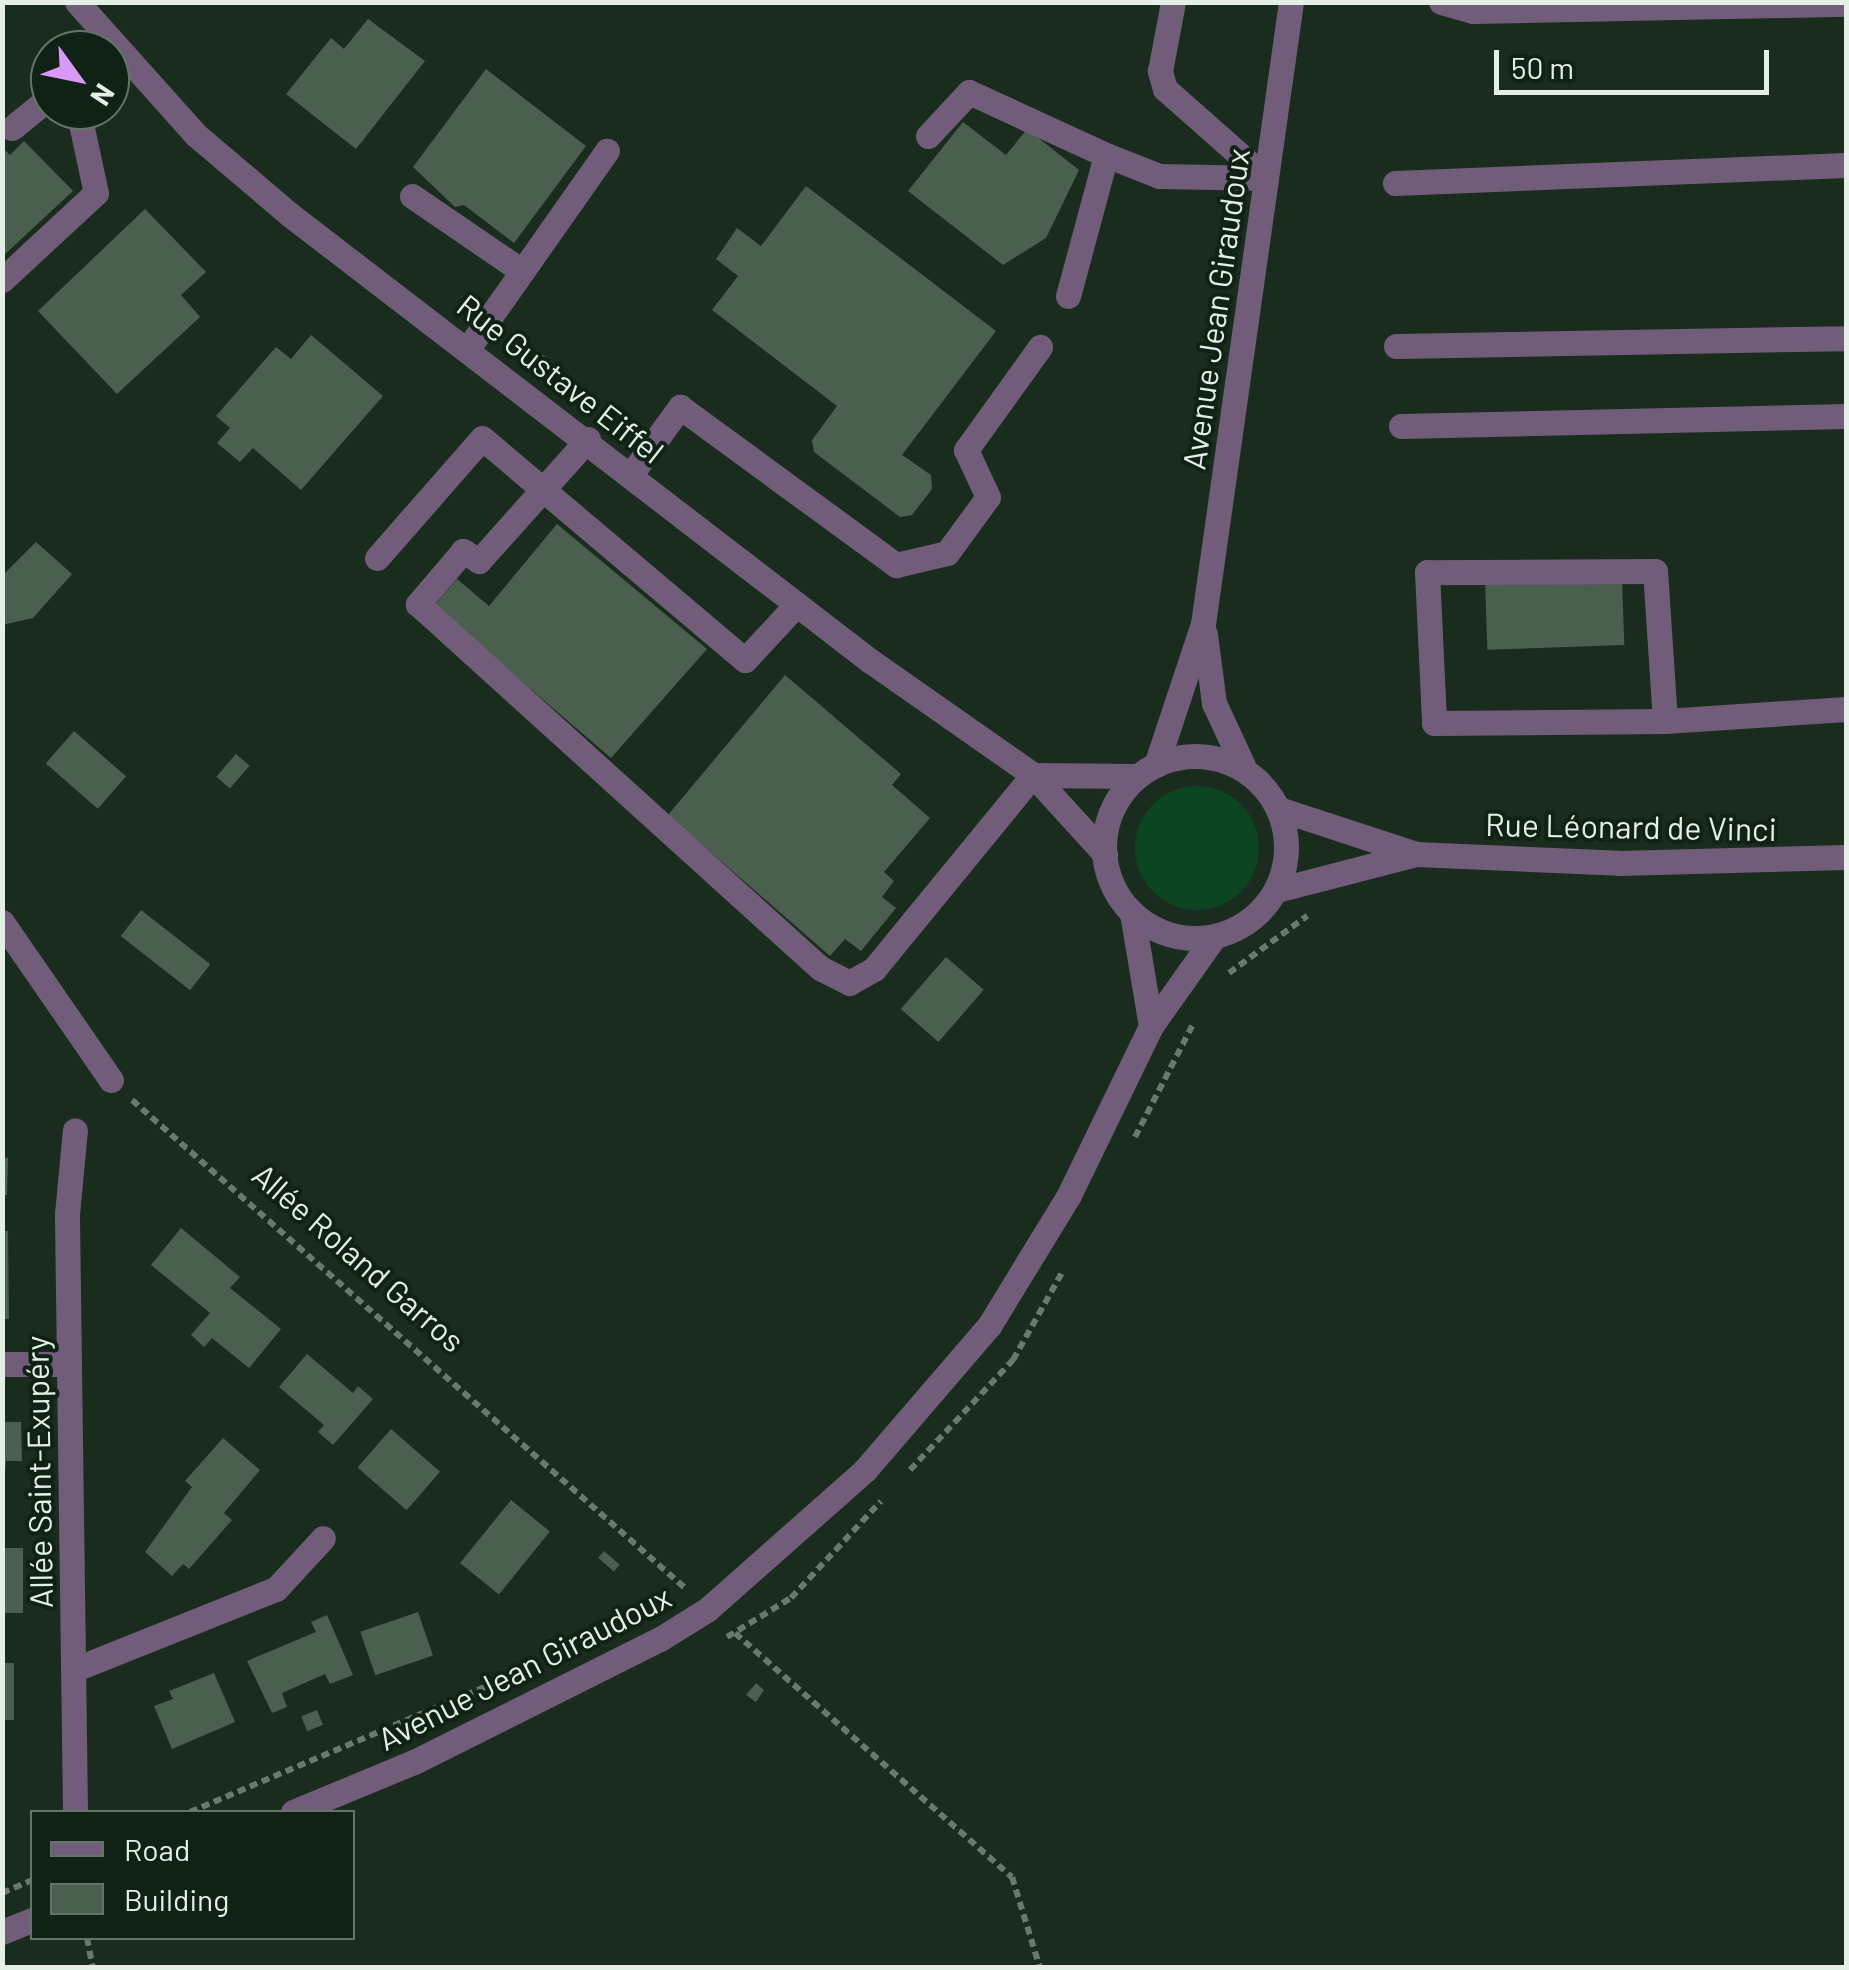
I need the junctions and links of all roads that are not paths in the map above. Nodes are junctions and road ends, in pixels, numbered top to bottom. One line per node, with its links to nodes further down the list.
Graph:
1 (77, 2): 6 (street, Rue Gustave Eiffel)
2 (1173, 2): 15 (street)
3 (1291, 2): 15 (street, Avenue Jean Giraudoux)
4 (1440, 2): 5 (street)
5 (1846, 4)
6 (97, 30)
7 (130, 68): 23 (street, Rue Gustave Eiffel)
8 (30, 113): 9 (street)
9 (12, 128)
10 (82, 130): 19 (street)
11 (928, 136): 13 (street)
12 (606, 152): 18 (street)
13 (1106, 155): 15 (street); 20 (street)
14 (1846, 165): 16 (street)
15 (1266, 178): 32 (street, Avenue Jean Giraudoux)
16 (1395, 184)
17 (412, 196): 18 (street)
18 (522, 271): 23 (street)
19 (2, 280)
20 (1068, 296)
21 (1846, 338): 22 (street)
22 (1396, 346)
23 (470, 347): 27 (street, Rue Gustave Eiffel)
24 (1040, 348): 28 (street)
25 (1846, 416): 26 (street)
26 (1401, 426)
27 (588, 439): 28 (street, Rue Gustave Eiffel); 29 (street)
28 (632, 473): 31 (street, Rue Gustave Eiffel)
29 (545, 488): 30 (street); 31 (street); 37 (street)
30 (377, 558)
31 (798, 604): 37 (street, Rue Gustave Eiffel)
32 (1204, 624): 35 (street, Avenue Jean Giraudoux); 36 (street, Avenue Jean Giraudoux)
33 (1846, 708): 34 (street)
34 (1666, 721): 34 (street)
35 (1245, 770): 36 (street); 38 (street)
36 (1147, 771): 37 (street); 39 (street)
37 (1032, 775): 39 (street, Rue Gustave Eiffel)
38 (1278, 809): 40 (street, Rue Léonard de Vinci); 42 (street)
39 (1104, 854): 43 (street)
40 (1416, 854): 41 (street, Rue Léonard de Vinci); 42 (street, Rue Léonard de Vinci)
41 (1846, 856)
42 (1276, 890): 45 (street)
43 (1132, 913): 45 (street); 46 (street)
44 (2, 922): 47 (street)
45 (1214, 937): 46 (street, Avenue Jean Giraudoux)
46 (1151, 1026): 54 (street, Avenue Jean Giraudoux)
47 (110, 1080)
48 (75, 1130): 50 (street, Allée Saint-Exupéry)
49 (2, 1364): 50 (street)
50 (69, 1364): 52 (street, Allée Saint-Exupéry)
51 (323, 1538): 52 (street)
52 (73, 1670): 53 (street, Allée Saint-Exupéry)
53 (75, 1810)
54 (298, 1810)
55 (30, 1921): 56 (street)
56 (2, 1932)

